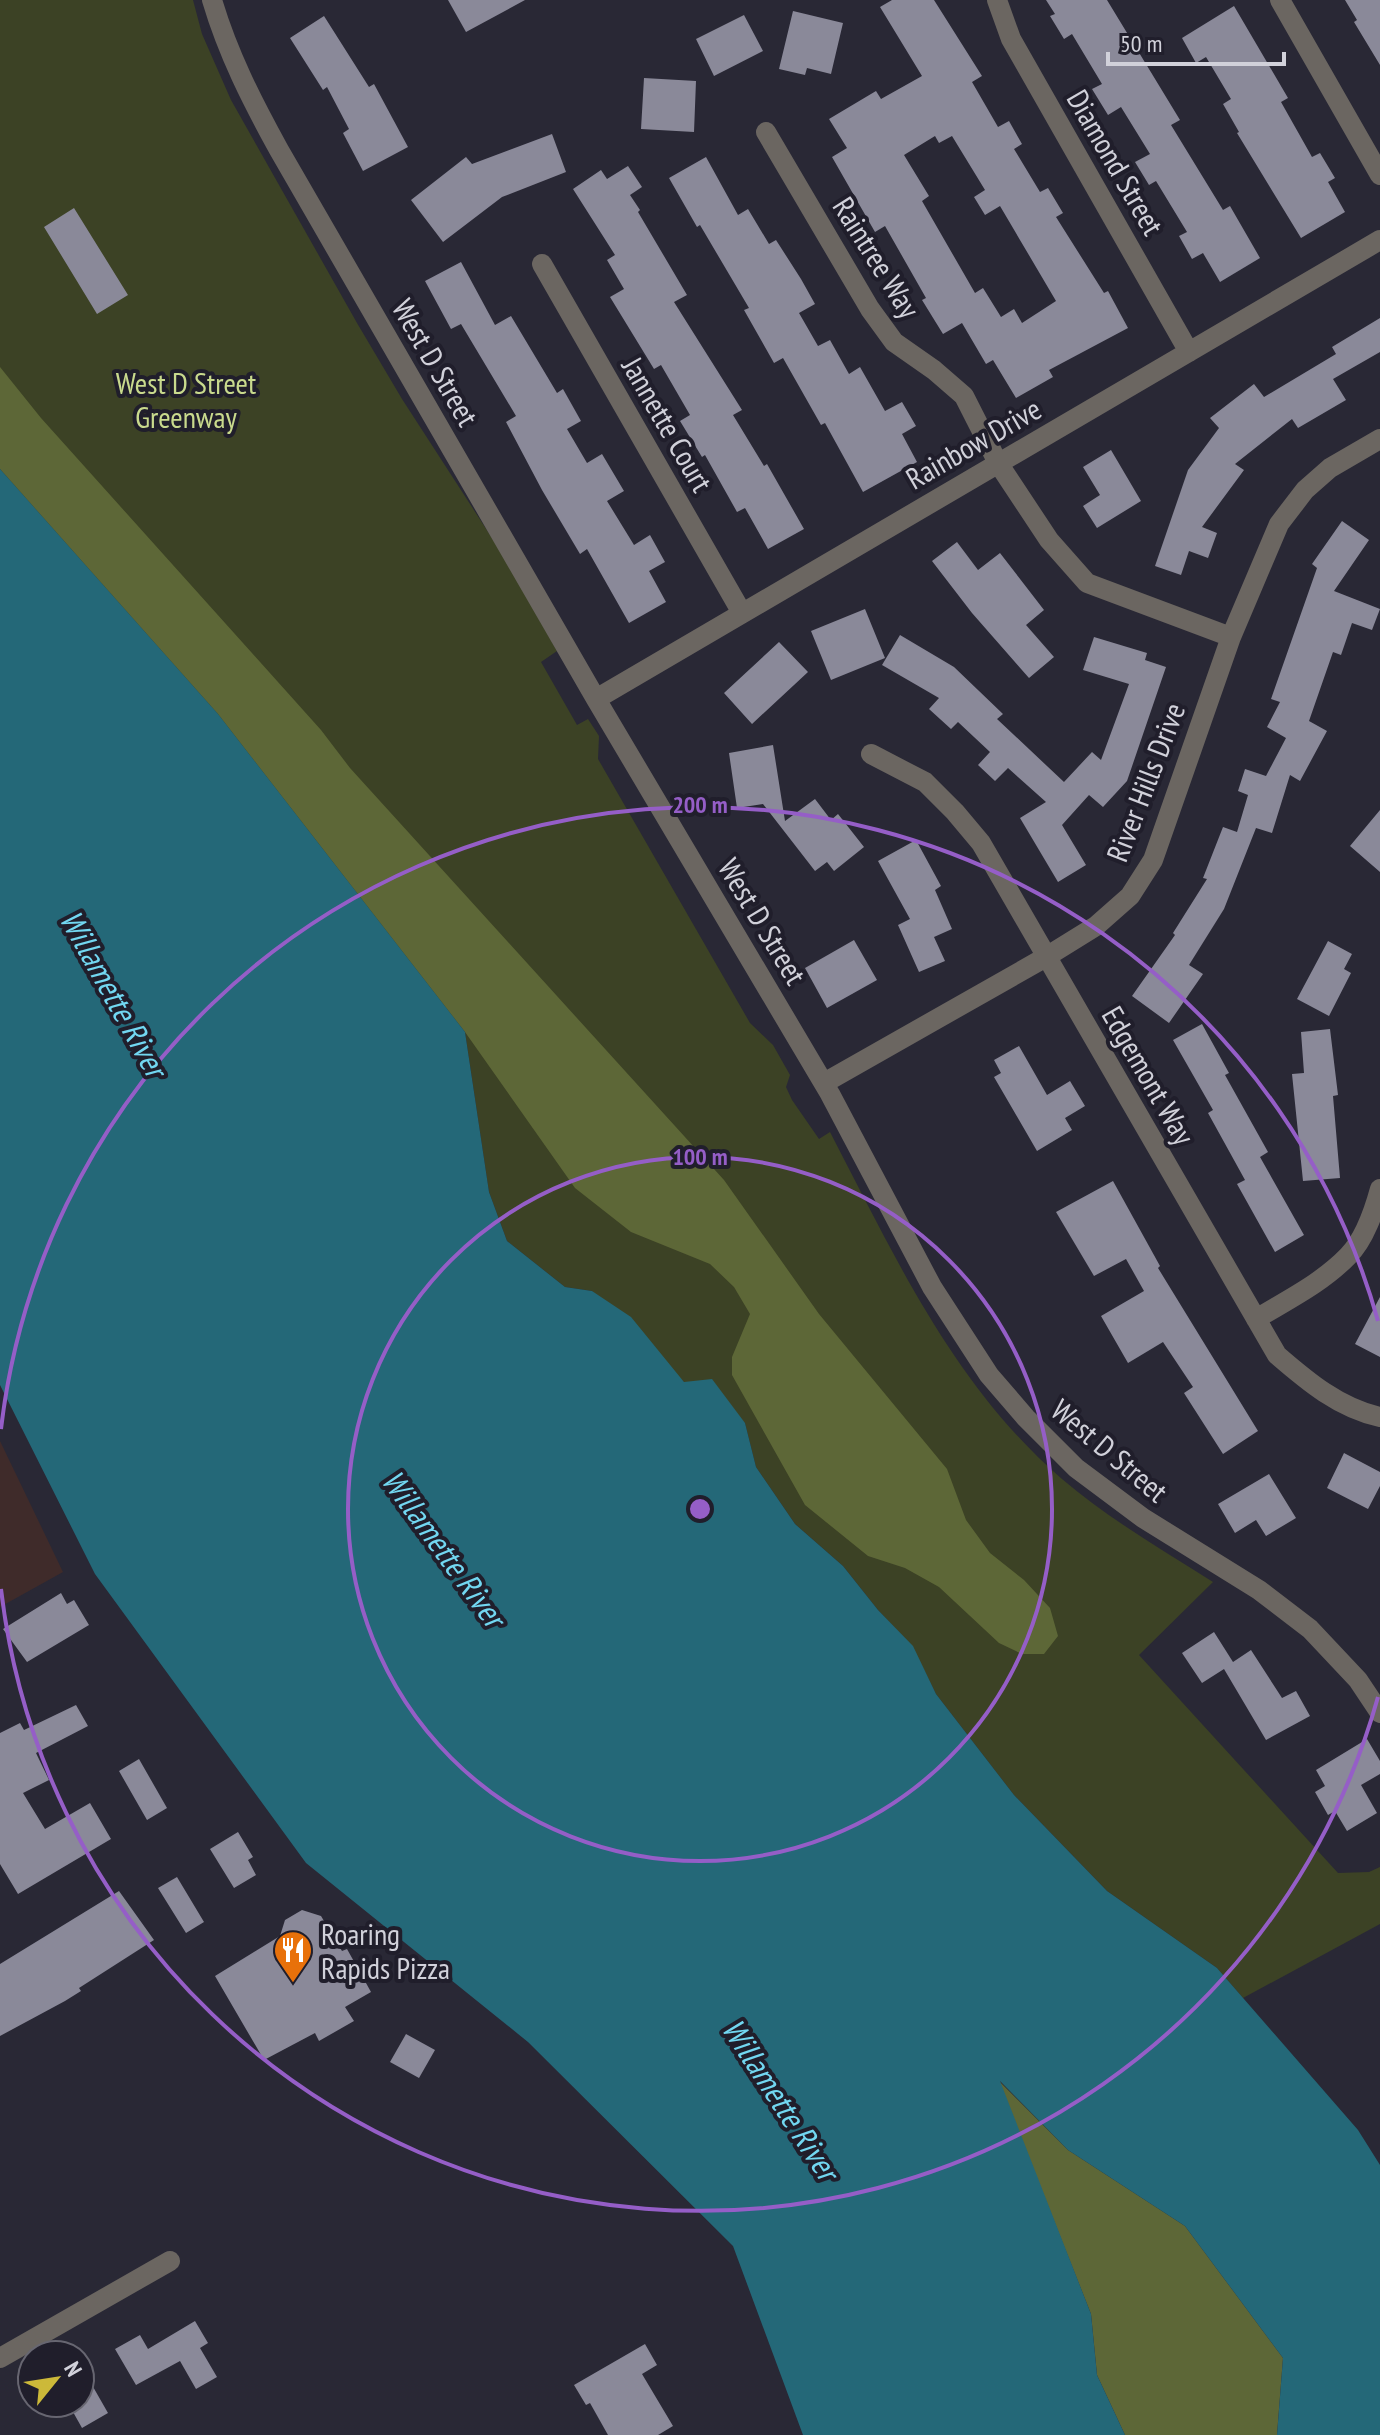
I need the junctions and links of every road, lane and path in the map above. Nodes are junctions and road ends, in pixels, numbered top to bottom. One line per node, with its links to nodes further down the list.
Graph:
1 (212, 0): 13 (street, West D Street)
2 (997, 0): 8 (street, Diamond Street)
3 (1280, 0): 5 (street)
4 (766, 132): 10 (street, Raintree Way)
5 (1380, 175)
6 (1380, 240): 8 (street, Rainbow Drive)
7 (542, 264): 11 (street, Jannette Court)
8 (1189, 352): 10 (street, Rainbow Drive)
9 (1380, 439): 12 (street, River Hills Drive)
10 (998, 463): 11 (street, Rainbow Drive); 12 (street, Raintree Way)
11 (742, 613): 13 (street, Rainbow Drive)
12 (1231, 637): 15 (street, River Hills Drive)
13 (596, 699): 16 (street, West D Street)
14 (871, 754): 15 (street, Edgemont Way)
15 (1046, 957): 16 (street, River Hills Drive); 18 (street, Edgemont Way)
16 (824, 1083): 20 (street, West D Street)
17 (1380, 1189): 18 (street)
18 (1256, 1319): 19 (street, Edgemont Way)
19 (1380, 1417)
20 (1380, 1713)
21 (170, 2261): 22 (street)
22 (0, 2358)

